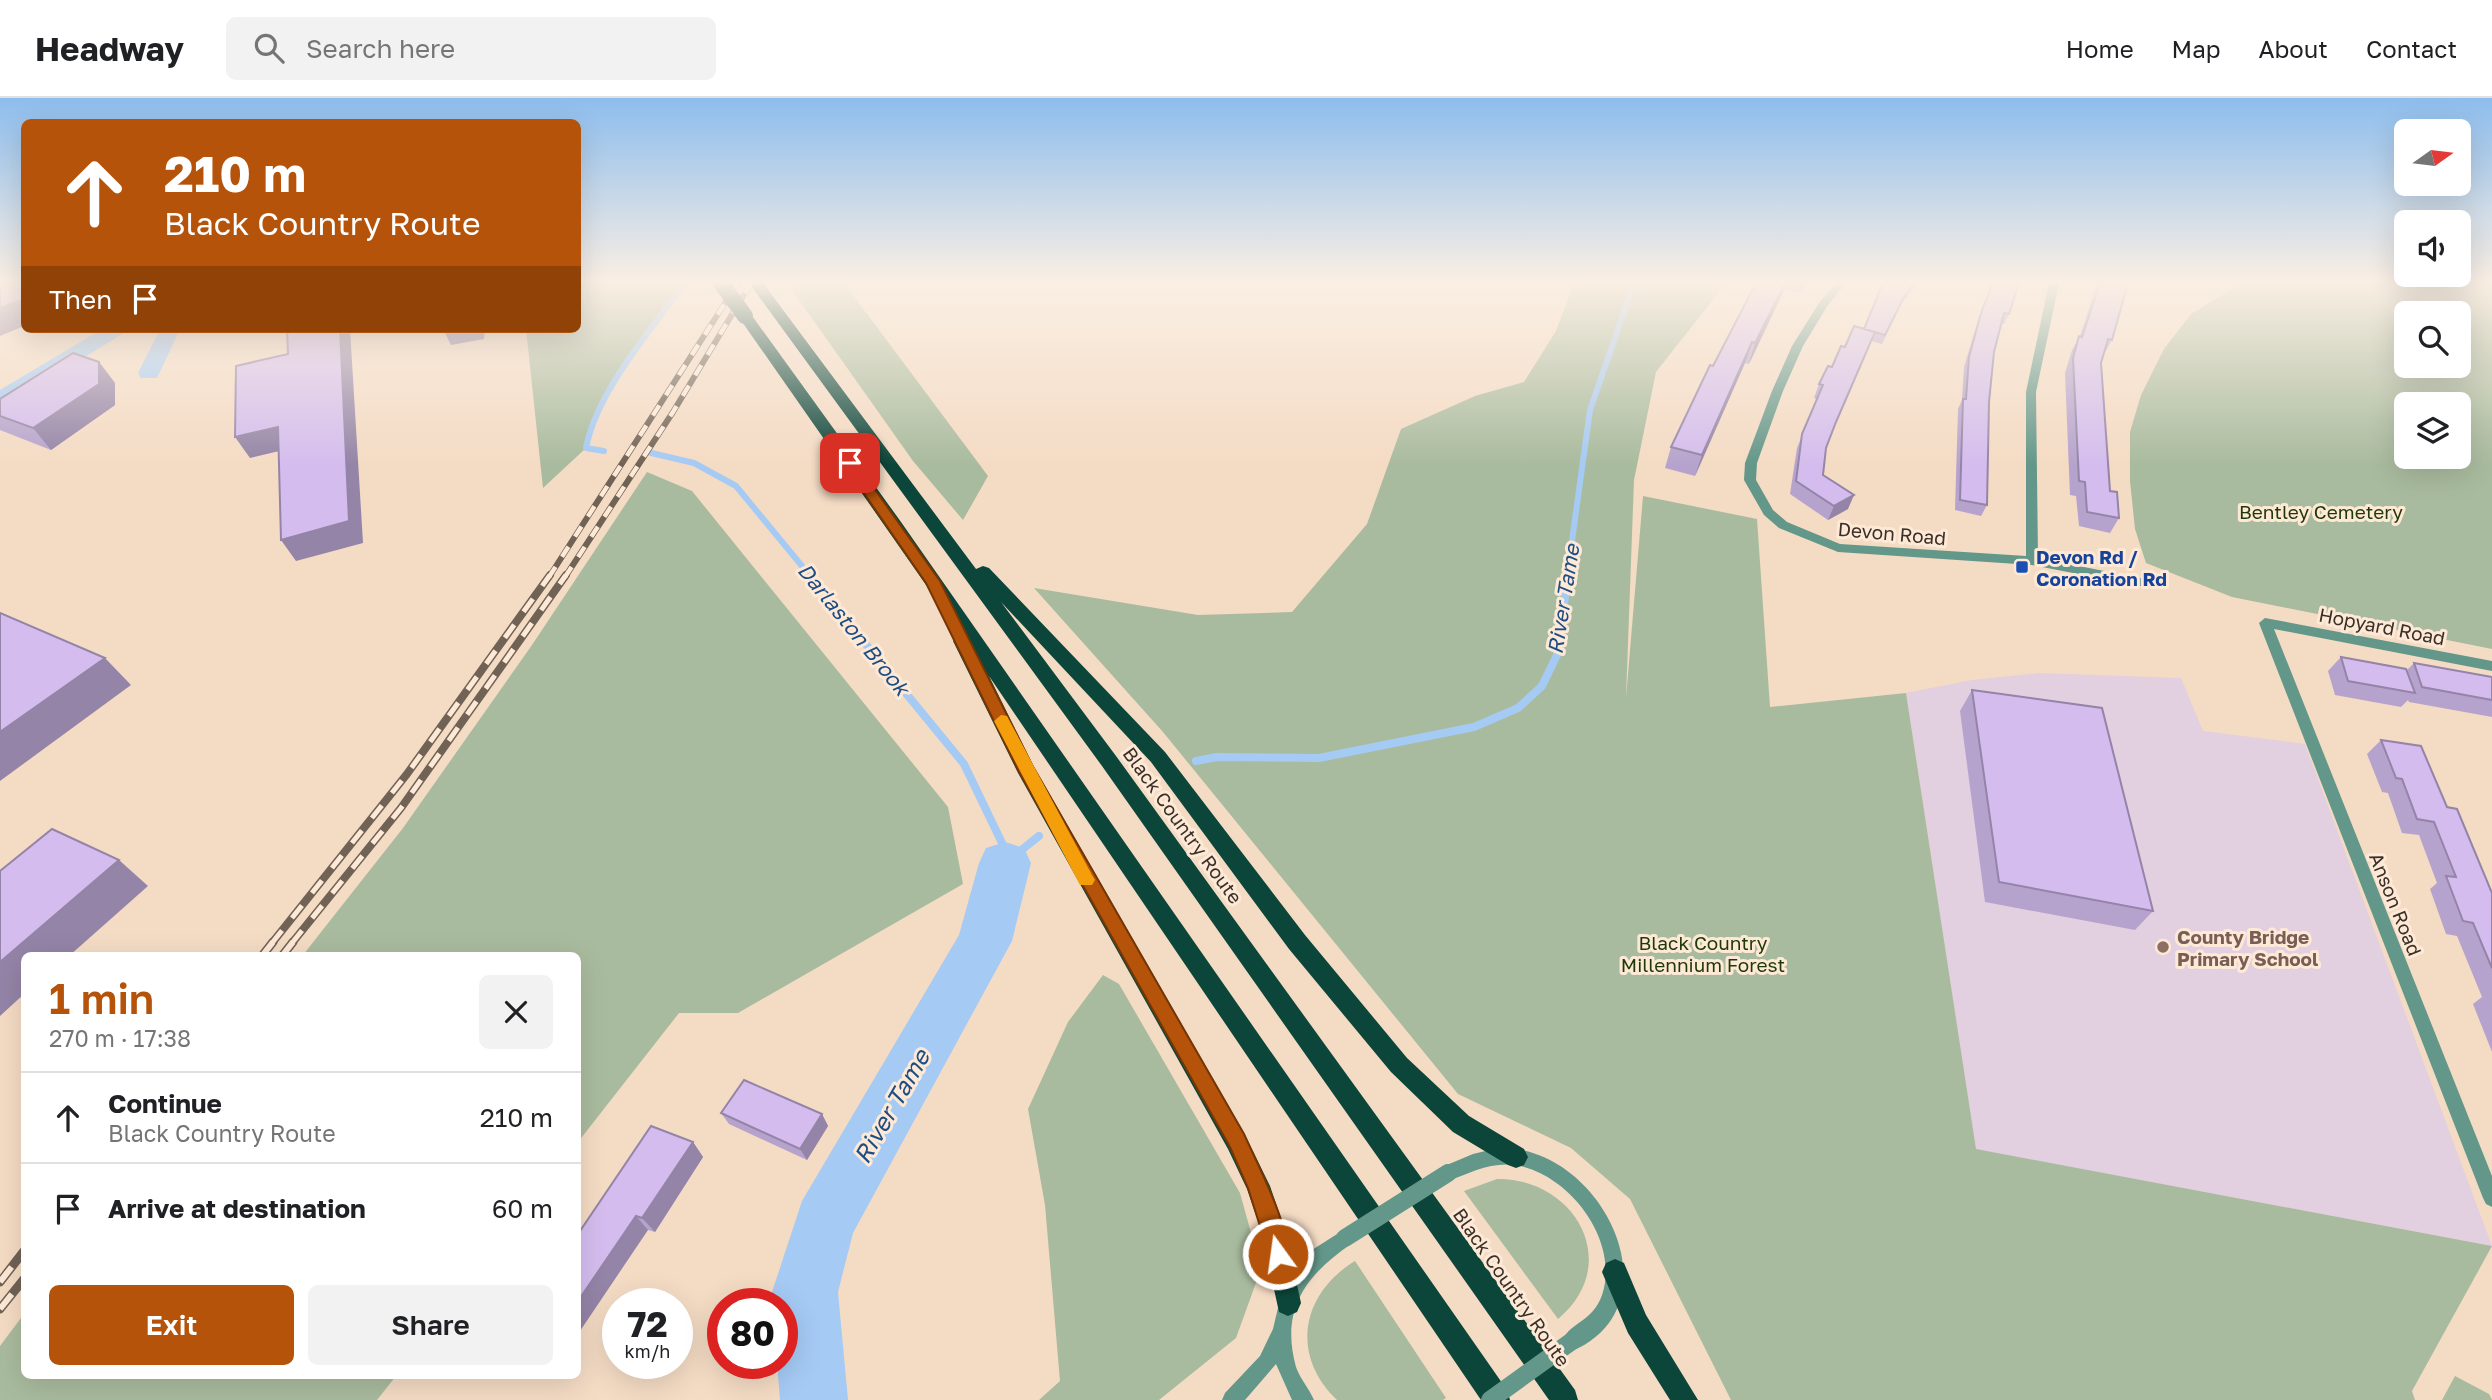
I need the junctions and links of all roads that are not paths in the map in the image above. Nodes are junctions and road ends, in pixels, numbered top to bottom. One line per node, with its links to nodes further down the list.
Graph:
1 (765, 344): 7 (highway, bridge)
2 (801, 344): 5 (highway, Black Country Route)
3 (1799, 344): 6 (street, Devon Road)
4 (2041, 344): 6 (street)
5 (925, 510): 11 (highway); 20 (highway, Black Country Route)
6 (2032, 561): 8 (street, Devon Road)
7 (933, 581): 14 (highway); 19 (highway)
8 (2150, 584)
9 (2265, 623): 10 (street, Hopyard Road); 12 (street, Anson Road)
10 (2492, 666)
11 (1516, 1157): 13 (street); 14 (street, bridge)
12 (2492, 1198)
13 (1615, 1272): 18 (street, bridge); 21 (highway)
14 (1288, 1303): 15 (street)
15 (1282, 1332): 16 (street); 17 (street)
16 (1233, 1400)
17 (1304, 1400)
18 (1490, 1400)
19 (1497, 1400)
20 (1565, 1400)
21 (1685, 1400)

